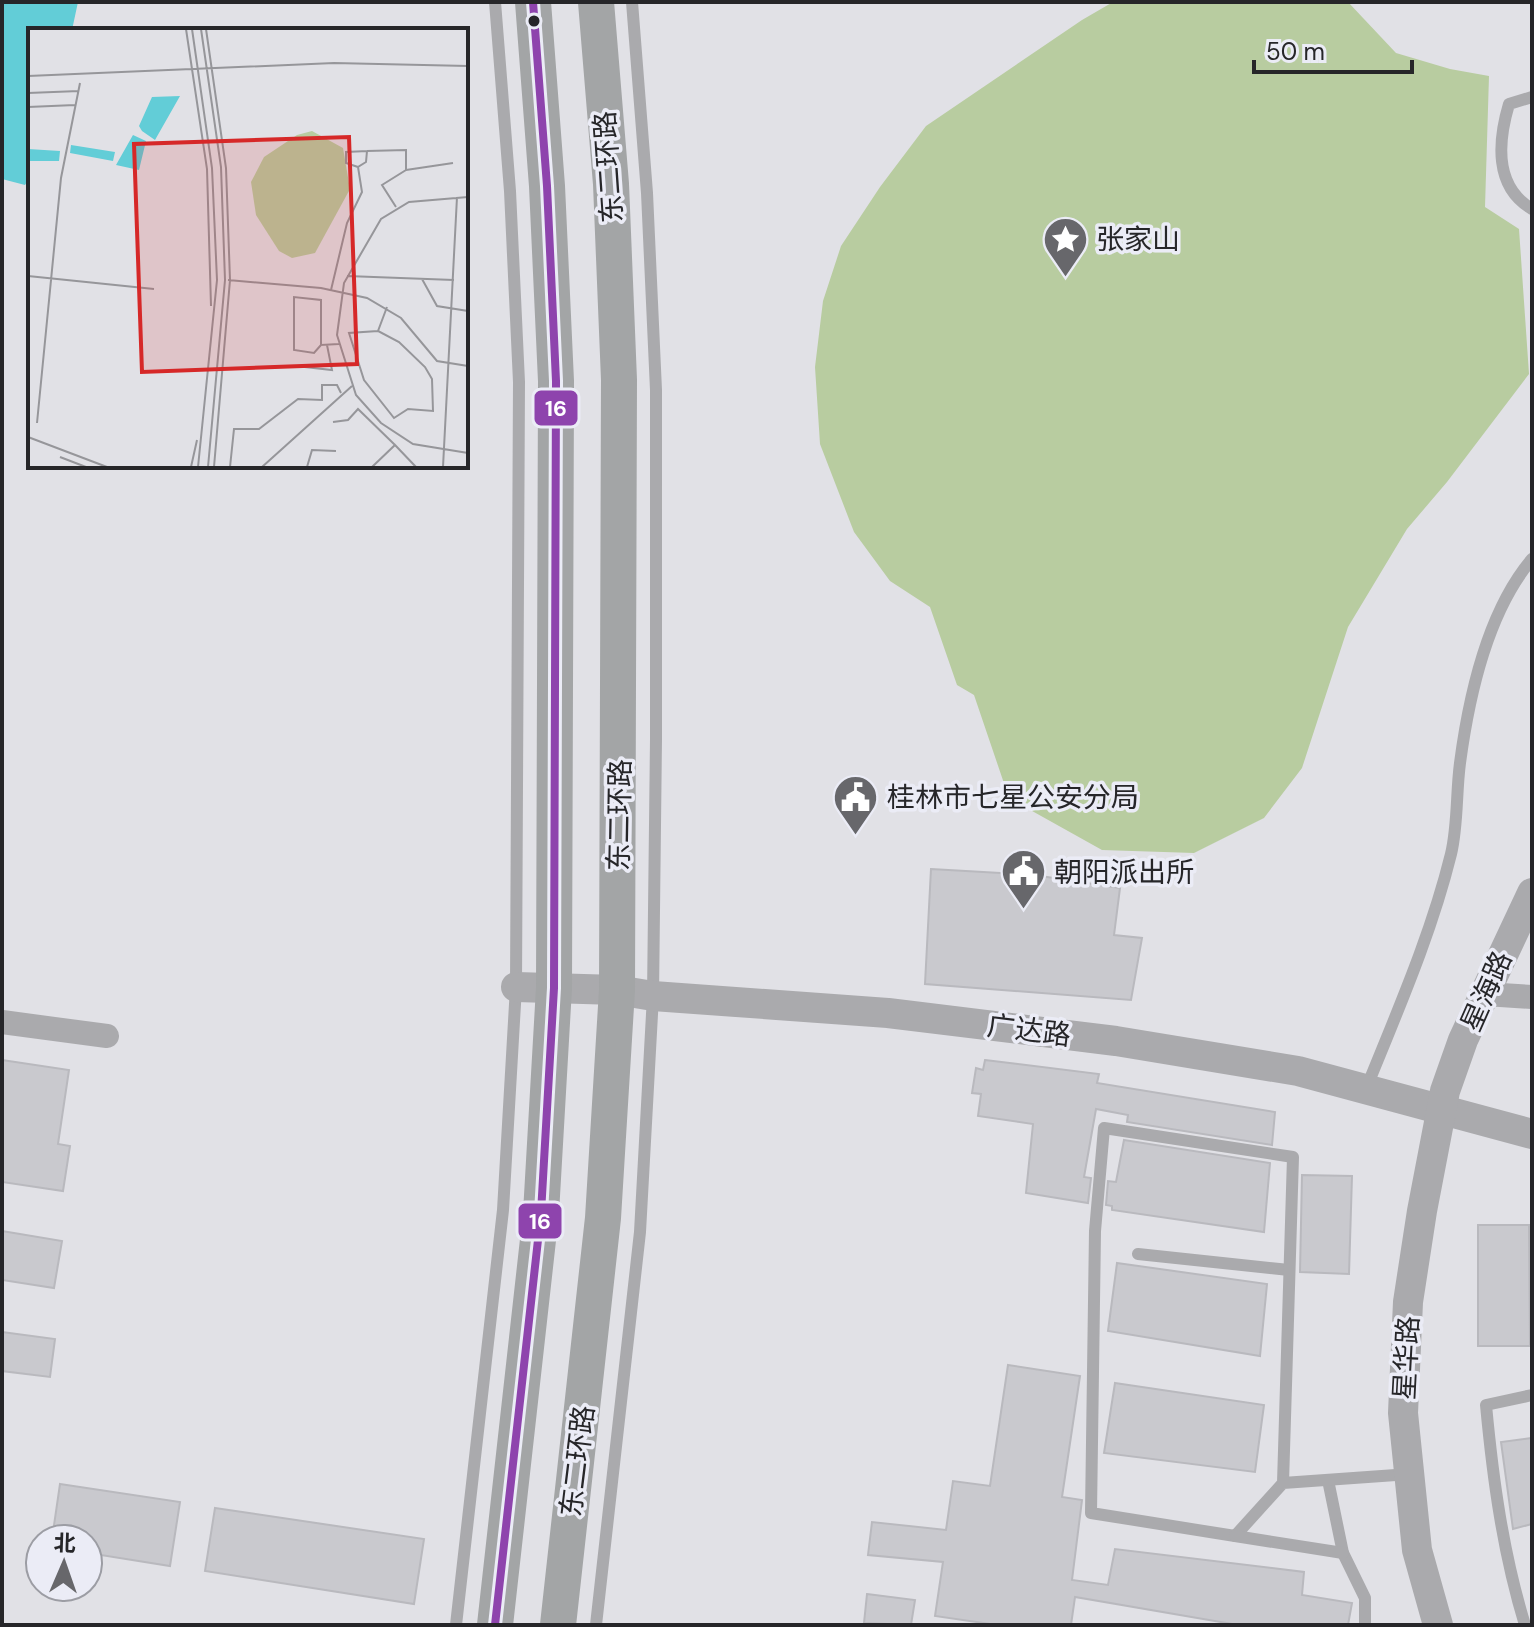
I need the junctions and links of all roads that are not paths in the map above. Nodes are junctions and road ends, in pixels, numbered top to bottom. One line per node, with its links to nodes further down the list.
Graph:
1 (495, 2): 9 (lane)
2 (533, 2): 10 (main road)
3 (596, 2): 11 (main road, 东二环路)
4 (632, 2): 13 (lane)
5 (1532, 97): 6 (lane)
6 (1532, 209)
7 (1532, 559): 17 (lane)
8 (1532, 893): 12 (street, 星海路)
9 (516, 987): 10 (street, 广达路); 28 (lane)
10 (554, 988): 11 (street, 广达路); 29 (main road)
11 (617, 990): 13 (street, 广达路); 30 (main road, 东二环路)
12 (1485, 994): 14 (street); 18 (street, 星海路)
13 (653, 996): 17 (street, 广达路); 31 (lane)
14 (1532, 997)
15 (2, 1022): 16 (street)
16 (107, 1036)
17 (1366, 1089): 18 (street, 广达路)
18 (1444, 1100): 19 (street, 广达路); 23 (street, 星华路)
19 (1532, 1134)
20 (1138, 1254): 21 (lane)
21 (1289, 1270): 25 (lane); 26 (lane)
22 (1532, 1395): 34 (lane)
23 (1410, 1474): 24 (lane); 33 (street, 星华路)
24 (1328, 1480): 25 (lane); 27 (lane)
25 (1283, 1483): 26 (lane)
26 (1235, 1536): 27 (lane)
27 (1343, 1553): 32 (lane)
28 (456, 1625)
29 (495, 1625)
30 (558, 1625)
31 (596, 1625)
32 (1365, 1625)
33 (1438, 1625)
34 (1525, 1625)

